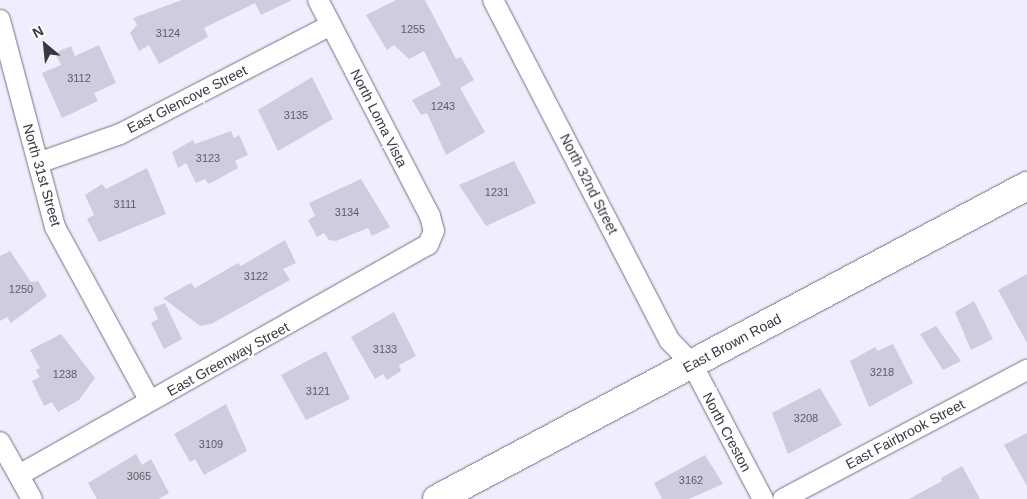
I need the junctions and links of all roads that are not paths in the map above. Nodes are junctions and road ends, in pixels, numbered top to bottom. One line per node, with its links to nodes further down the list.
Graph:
1 (318, 0): 4 (street, North Loma Vista)
2 (493, 0): 8 (street, North 32nd Street)
3 (0, 20): 5 (street, North 31st Street)
4 (331, 25): 5 (street, East Glencove Street); 7 (street, North Loma Vista)
5 (38, 163): 10 (street, North 31st Street)
6 (1027, 186): 8 (main road, East Brown Road)
7 (433, 238): 10 (street, East Greenway Street)
8 (692, 364): 14 (main road, East Brown Road); 15 (street, North Creston)
9 (1027, 370): 16 (street, East Fairbrook Street)
10 (150, 402): 12 (street, East Greenway Street)
11 (0, 442): 12 (street)
12 (19, 475): 13 (street)
13 (32, 499)
14 (436, 499)
15 (763, 499)
16 (783, 499)

